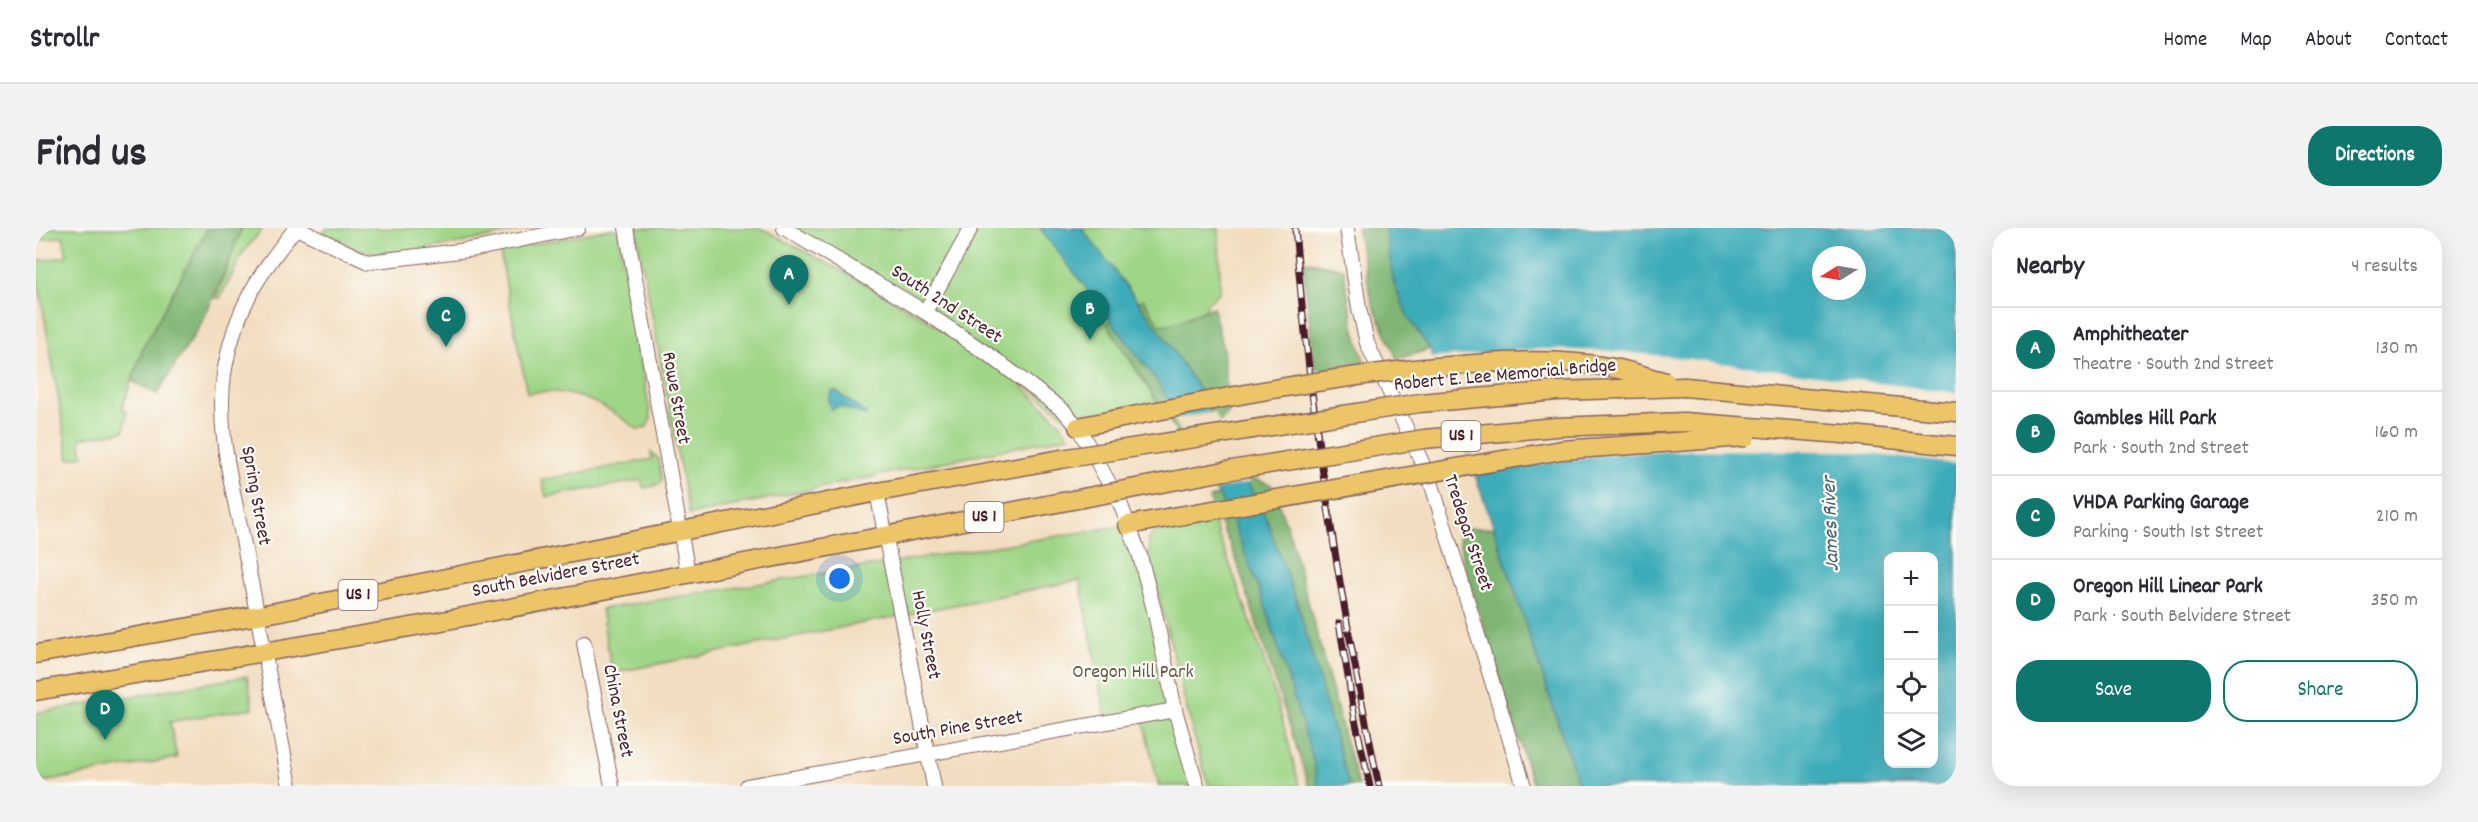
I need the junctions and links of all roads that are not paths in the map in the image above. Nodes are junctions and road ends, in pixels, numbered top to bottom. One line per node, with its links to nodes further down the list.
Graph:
1 (296, 228): 2 (street); 19 (street, Spring Street)
2 (578, 228)
3 (626, 228): 16 (street, Rowe Street)
4 (784, 228): 7 (street, South 2nd Street)
5 (971, 228): 7 (street)
6 (1347, 228): 31 (street, Tredegar Street)
7 (925, 312): 10 (street, South 2nd Street)
8 (1685, 387): 9 (main road, Robert E. Lee Memorial Bridge / US 1); 10 (main road, bridge); 13 (main road, Robert E. Lee Memorial Bridge / US 1, bridge)
9 (1956, 412)
10 (1078, 427): 15 (street, South 2nd Street)
11 (1843, 434): 12 (main road, US 1); 15 (main road, bridge); 17 (main road, South Belvidere Street / US 1, bridge)
12 (1956, 446)
13 (1060, 459): 14 (main road, South Belvidere Street / US 1)
14 (877, 492): 16 (main road, South Belvidere Street / US 1); 17 (street, Holly Street)
15 (1128, 525): 24 (street, South 2nd Street)
16 (680, 532): 18 (street, Rowe Street); 19 (main road, South Belvidere Street / US 1)
17 (885, 536): 18 (main road, South Belvidere Street / US 1); 25 (street, Holly Street)
18 (688, 574): 21 (main road, South Belvidere Street / US 1)
19 (257, 615): 21 (street, Spring Street); 22 (main road, South Belvidere Street / US 1)
20 (584, 643): 27 (street, China Street)
21 (265, 653): 23 (main road, South Belvidere Street / US 1); 26 (street, Spring Street)
22 (36, 654)
23 (36, 691)
24 (1175, 710): 25 (street, South Pine Street); 30 (street, South 2nd Street)
25 (928, 754): 28 (street, South Pine Street); 29 (street, Holly Street)
26 (290, 786)
27 (612, 786)
28 (747, 786)
29 (934, 786)
30 (1197, 786)
31 (1524, 786)

